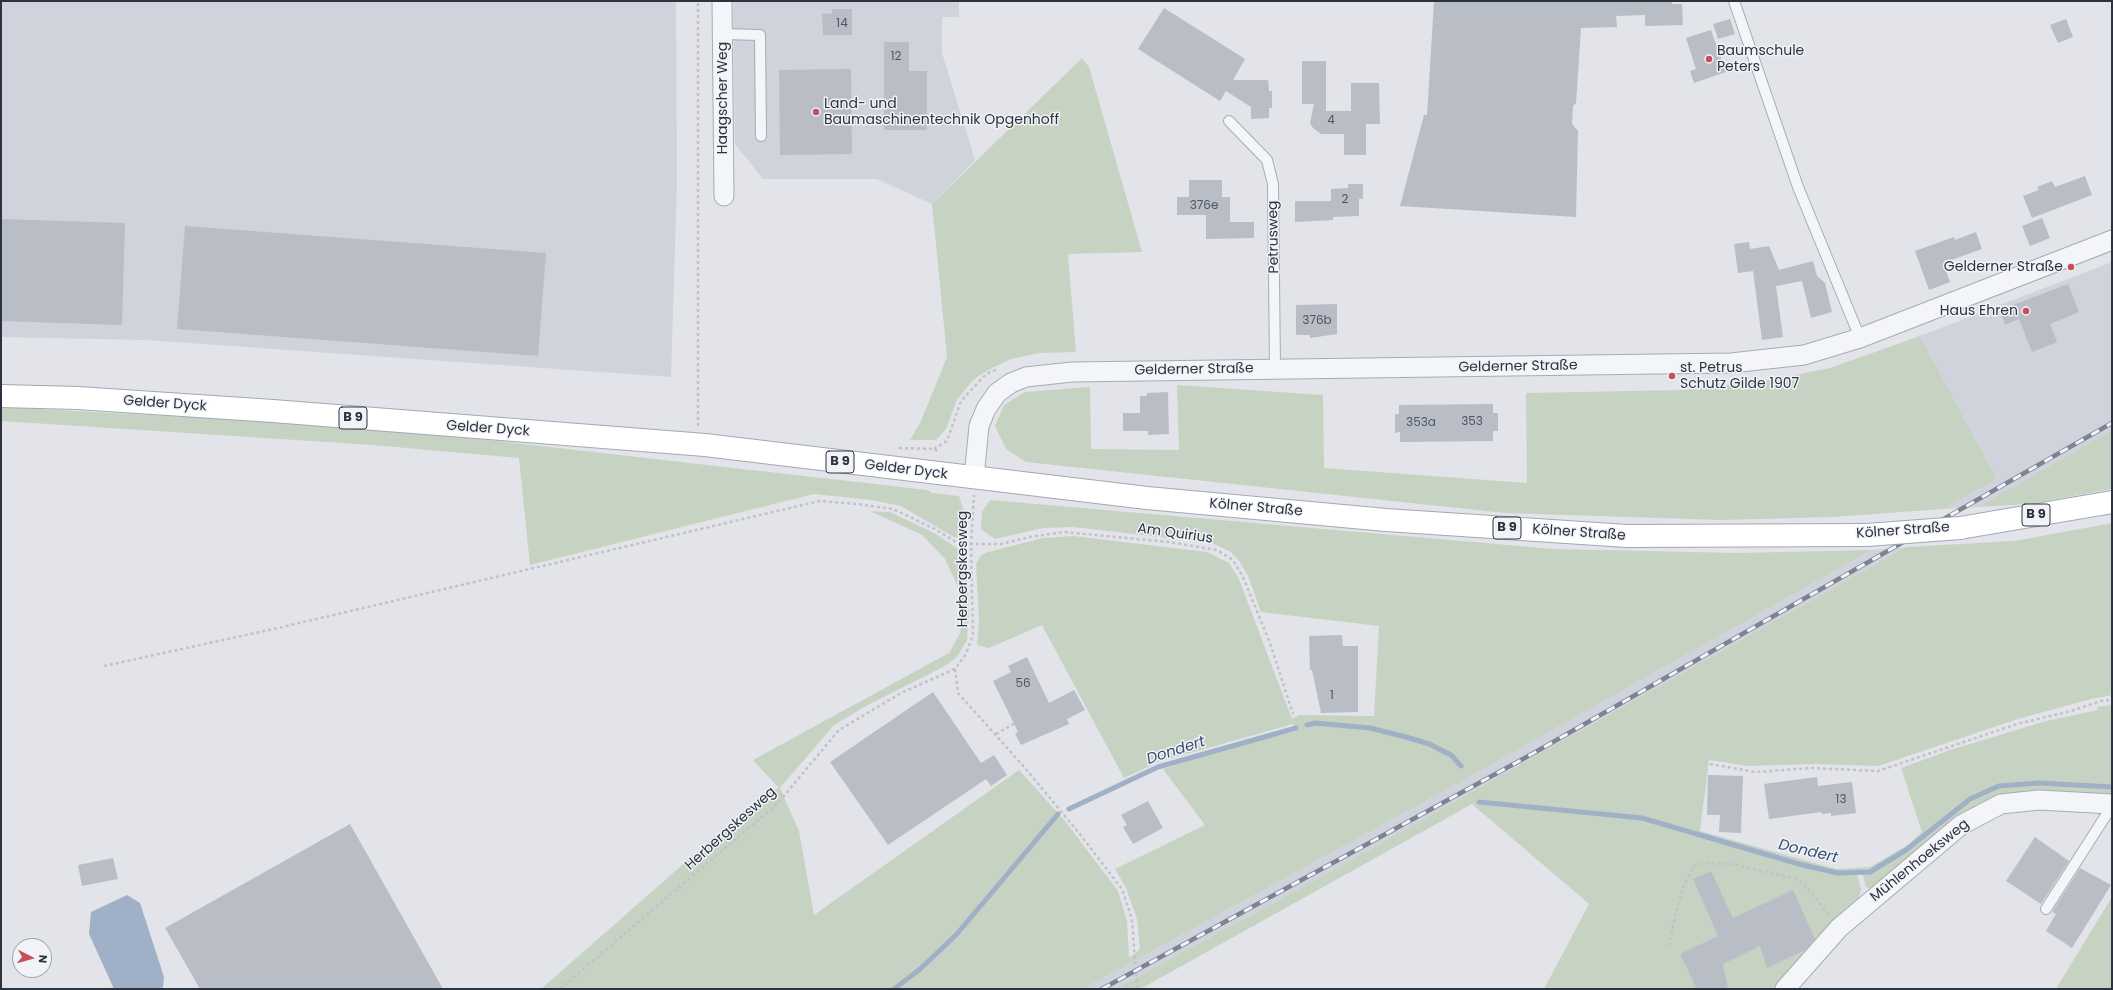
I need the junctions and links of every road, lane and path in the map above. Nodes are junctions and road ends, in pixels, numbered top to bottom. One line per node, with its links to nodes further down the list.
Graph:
1 (698, 1): 12 (path)
2 (722, 1): 4 (street, Haagscher Weg)
3 (1734, 1): 9 (lane)
4 (723, 34): 6 (lane); 7 (street, Haagscher Weg)
5 (1229, 121): 10 (lane, Petrusweg)
6 (761, 136)
7 (724, 196)
8 (2112, 240): 9 (street, Gelderner Straße)
9 (1860, 338): 10 (street, Gelderner Straße)
10 (1275, 370): 13 (street, Gelderner Straße)
11 (1, 396): 12 (main road, Gelder Dyck / B 9)
12 (706, 445): 13 (main road, Gelder Dyck / B 9)
13 (974, 478): 14 (main road, Kölner Straße / B 9, bridge); 15 (path, Herbergskesweg)
14 (2112, 502)
15 (971, 544): 16 (path, Am Quirius); 17 (path, Herbergskesweg); 20 (path, Am Quirius)
16 (104, 666)
17 (955, 669): 21 (path); 27 (path, Herbergskesweg)
18 (2112, 700): 22 (path)
19 (1045, 706): 21 (path)
20 (1293, 714)
21 (996, 734): 28 (path)
22 (1710, 764)
23 (2112, 805): 24 (lane); 25 (street, Mühlenhoeksweg)
24 (2046, 909)
25 (1839, 928): 26 (path); 29 (street, Mühlenhoeksweg)
26 (1669, 946)
27 (560, 989)
28 (1137, 989)
29 (1785, 989)

